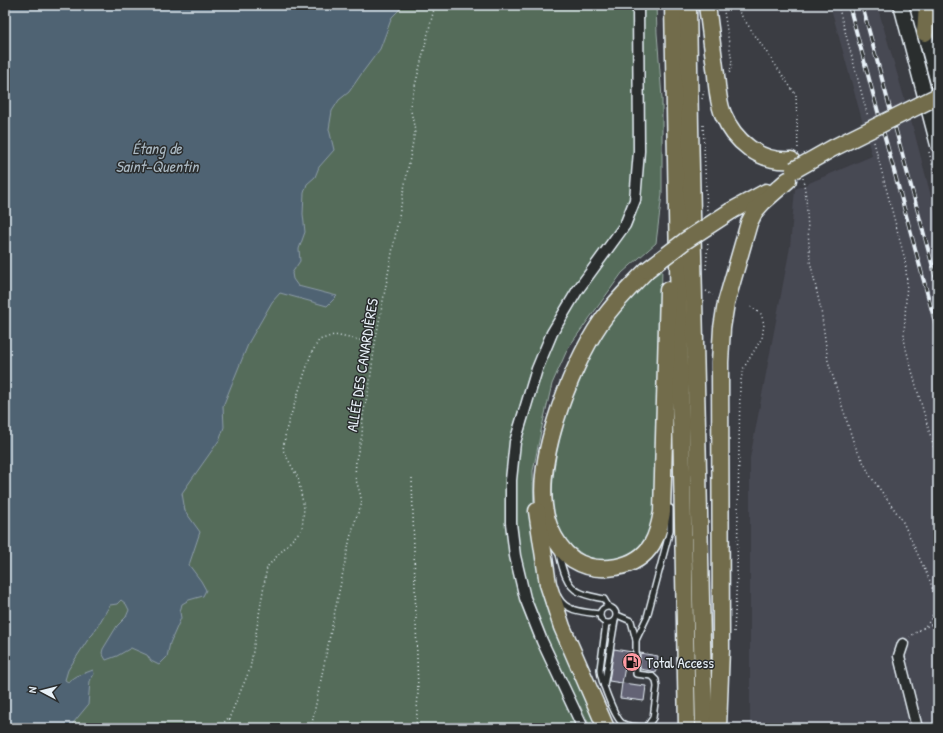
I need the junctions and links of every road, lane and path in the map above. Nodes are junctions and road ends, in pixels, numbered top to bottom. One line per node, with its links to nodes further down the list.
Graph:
1 (435, 5): 32 (path, ALLÉE DES CANARDIÈRES)
2 (638, 5): 55 (street)
3 (673, 5): 26 (main road)
4 (688, 5): 59 (main road)
5 (707, 5): 23 (main road)
6 (723, 5): 13 (path)
7 (741, 5): 23 (path)
8 (838, 5): 19 (path)
9 (901, 5): 22 (main road)
10 (917, 5): 12 (main road)
11 (927, 5): 12 (main road)
12 (925, 33): 14 (main road)
13 (727, 75)
14 (938, 83)
15 (708, 89): 17 (path)
16 (938, 96): 23 (main road, bridge)
17 (702, 100)
18 (938, 106): 23 (main road)
19 (868, 117)
20 (703, 124): 24 (path)
21 (873, 139): 34 (path)
22 (938, 145)
23 (795, 168): 27 (main road, bridge); 45 (path); 60 (main road)
24 (707, 216)
25 (708, 239): 28 (path)
26 (677, 262): 33 (main road); 58 (main road)
27 (647, 264): 38 (main road); 39 (main road)
28 (706, 276)
29 (706, 290): 30 (path)
30 (713, 295)
31 (750, 306): 46 (path)
32 (375, 343): 50 (path); 53 (path, ALLÉE DES CANARDIÈRES)
33 (664, 440): 35 (lane); 38 (main road)
34 (938, 462)
35 (669, 476)
36 (412, 478): 54 (path)
37 (670, 499): 47 (lane)
38 (556, 541): 40 (lane)
39 (547, 582): 41 (lane); 56 (main road)
40 (608, 606): 41 (lane); 42 (lane)
41 (600, 614): 44 (lane)
42 (616, 617): 44 (lane); 47 (lane); 49 (lane)
43 (938, 622): 45 (path)
44 (606, 623): 49 (lane)
45 (923, 629): 48 (path)
46 (734, 637)
47 (636, 640): 57 (lane)
48 (903, 644): 61 (street)
49 (604, 687): 57 (lane)
50 (230, 716): 51 (path); 52 (path)
51 (219, 728)
52 (229, 728)
53 (311, 728)
54 (416, 728)
55 (583, 728)
56 (606, 728)
57 (646, 728)
58 (687, 728)
59 (704, 728)
60 (718, 728)
61 (917, 728)

